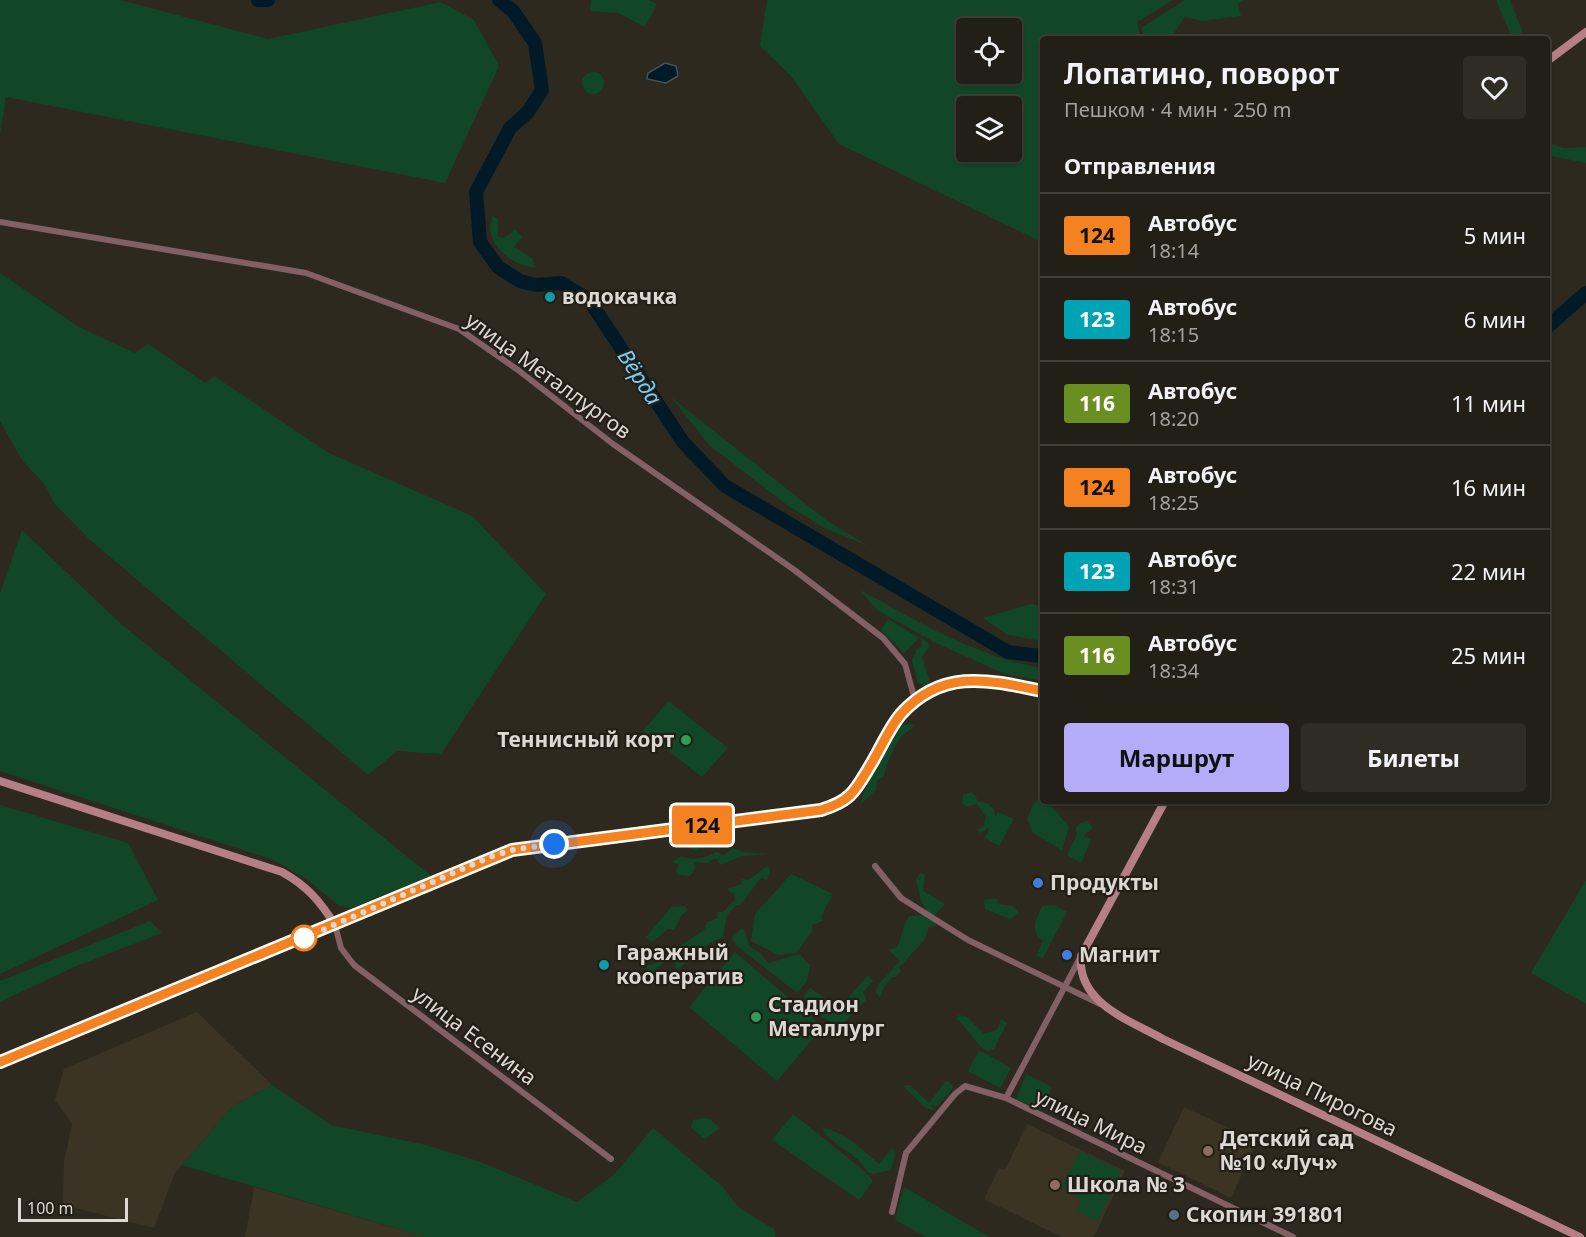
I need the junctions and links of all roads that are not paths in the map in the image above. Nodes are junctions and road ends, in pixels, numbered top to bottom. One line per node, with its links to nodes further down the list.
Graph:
1 (1586, 32): 2 (street)
2 (1550, 59)
3 (0, 222): 5 (street, улица Металлургов)
4 (1040, 691): 5 (street)
5 (924, 697): 9 (street)
6 (0, 781): 9 (street)
7 (1163, 804): 10 (street)
8 (875, 866): 11 (street)
9 (335, 925): 13 (street); 15 (street, улица Есенина)
10 (1081, 956): 11 (street); 12 (street, улица Пирогова)
11 (1064, 985): 12 (street); 14 (street)
12 (1106, 1007): 18 (street, улица Пирогова)
13 (0, 1062)
14 (1006, 1098): 16 (street, улица Мира); 17 (street, улица Мира)
15 (611, 1159)
16 (891, 1212)
17 (1293, 1237)
18 (1580, 1237)

